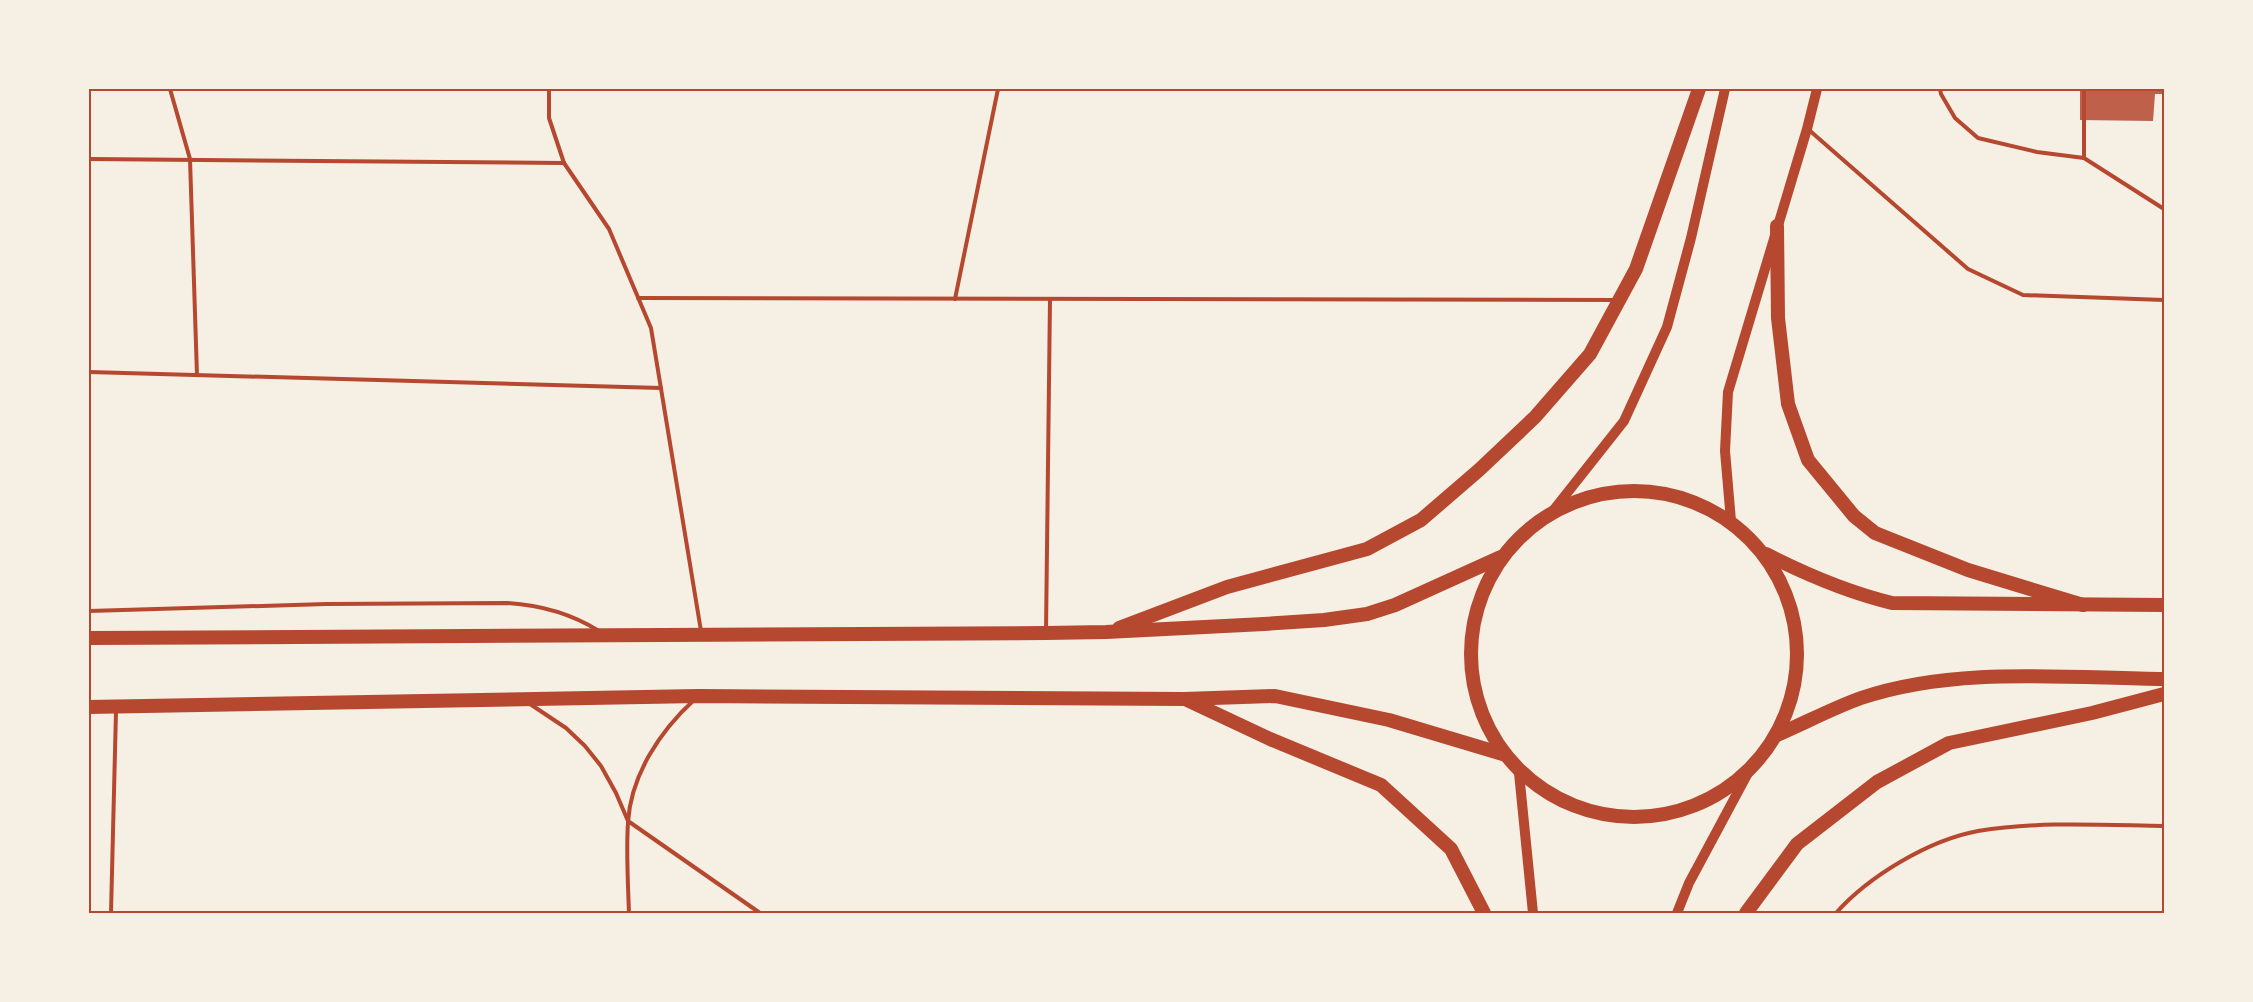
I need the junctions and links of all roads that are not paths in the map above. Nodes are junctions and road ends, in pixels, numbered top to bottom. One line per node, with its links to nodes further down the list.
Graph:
1 (170, 89): 12 (lane)
2 (548, 89): 13 (lane)
3 (998, 89): 17 (lane)
4 (1699, 89): 19 (highway)
5 (1725, 89): 24 (main road)
6 (1817, 89): 9 (main road)
7 (1940, 89): 11 (lane)
8 (2084, 89): 11 (lane)
9 (1807, 129): 15 (main road); 20 (lane)
10 (89, 158): 12 (lane)
11 (2084, 158): 14 (lane)
12 (190, 159): 13 (lane); 22 (lane)
13 (564, 163): 16 (lane)
14 (2164, 209)
15 (1777, 226): 25 (main road); 28 (highway)
16 (638, 298): 17 (lane); 23 (lane)
17 (955, 299): 18 (lane)
18 (1050, 299): 19 (lane); 33 (lane)
19 (1619, 300): 31 (highway)
20 (2164, 300)
21 (89, 372): 22 (lane)
22 (197, 375): 23 (lane)
23 (661, 388): 32 (lane)
24 (1552, 512): 25 (highway); 27 (highway)
25 (1732, 521): 26 (highway)
26 (1766, 554): 28 (highway); 43 (highway)
27 (1501, 557): 31 (highway); 44 (highway)
28 (2083, 605): 29 (highway)
29 (2164, 605)
30 (89, 611): 34 (lane)
31 (1106, 632): 33 (highway)
32 (701, 633): 33 (highway); 34 (highway)
33 (1046, 633)
34 (605, 635): 35 (highway)
35 (89, 638)
36 (2164, 679): 43 (highway)
37 (2164, 694): 55 (highway)
38 (698, 696): 39 (highway); 40 (highway); 47 (lane)
39 (1184, 699): 44 (highway); 52 (highway)
40 (522, 700): 42 (highway); 47 (lane)
41 (89, 707): 42 (highway)
42 (116, 707): 49 (lane)
43 (1777, 735): 46 (highway)
44 (1506, 755): 45 (highway)
45 (1519, 772): 46 (highway); 53 (main road)
46 (1748, 773): 54 (main road)
47 (628, 821): 50 (lane); 51 (lane)
48 (2164, 826): 56 (lane)
49 (111, 913)
50 (629, 913)
51 (760, 913)
52 (1484, 913)
53 (1533, 913)
54 (1677, 913)
55 (1746, 913)
56 (1836, 913)

